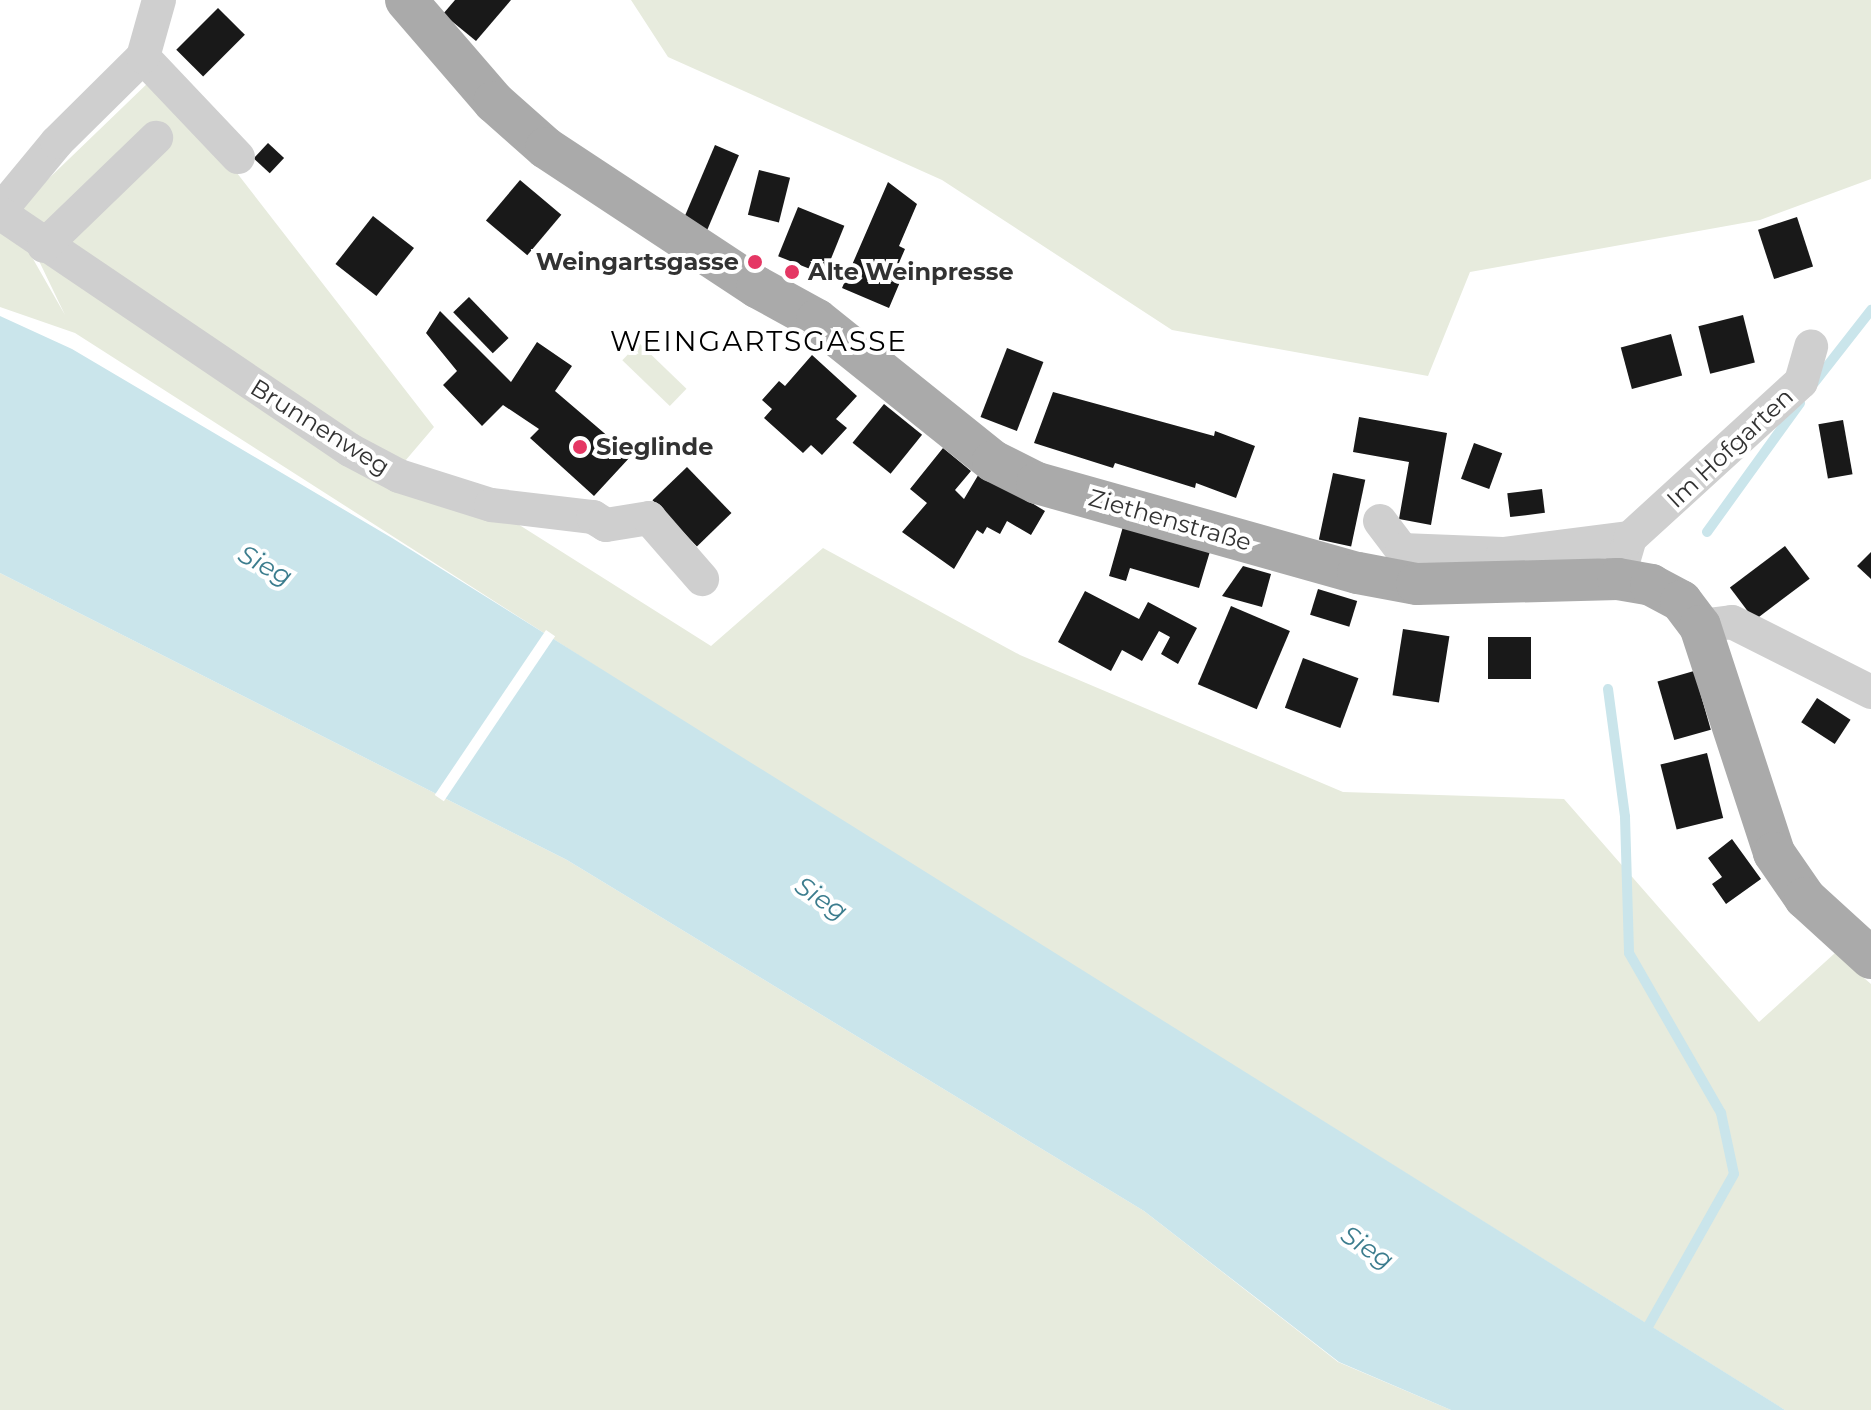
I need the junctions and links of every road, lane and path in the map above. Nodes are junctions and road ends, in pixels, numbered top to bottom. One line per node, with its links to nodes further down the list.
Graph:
1 (159, 0): 3 (street, Brunnenweg)
2 (406, 0): 12 (main road, Ziethenstraße)
3 (143, 57): 5 (street); 6 (street, Brunnenweg)
4 (156, 138): 7 (street)
5 (238, 157)
6 (0, 212): 7 (street, Brunnenweg)
7 (44, 246): 11 (street, Brunnenweg)
8 (1811, 346): 10 (street, Im Hofgarten)
9 (1380, 521): 10 (street)
10 (1630, 538): 12 (street)
11 (702, 579)
12 (1618, 579): 13 (main road, Ziethenstraße)
13 (1700, 626): 14 (street); 15 (main road, Ziethenstraße)
14 (1871, 692)
15 (1871, 958)

